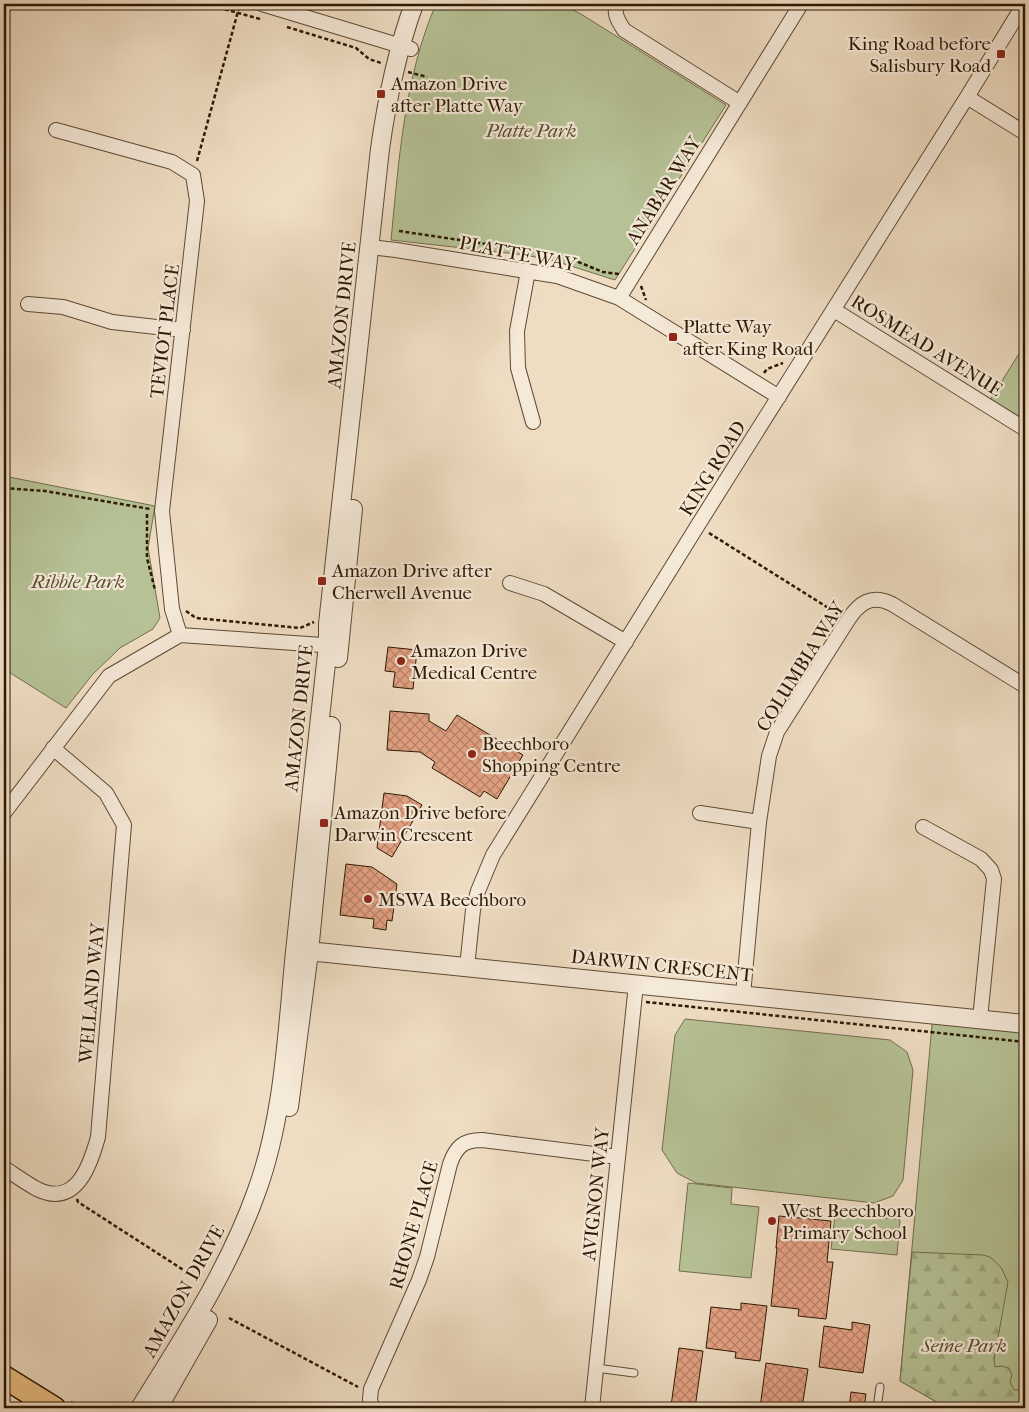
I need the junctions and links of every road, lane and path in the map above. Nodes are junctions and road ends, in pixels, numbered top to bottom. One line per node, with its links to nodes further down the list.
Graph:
1 (206, 4): 9 (path)
2 (240, 4): 9 (path)
3 (262, 4): 12 (street)
4 (414, 4): 12 (street, AMAZON DRIVE)
5 (426, 4): 12 (street, AMAZON DRIVE)
6 (617, 4): 16 (street)
7 (801, 4): 16 (street, ANABAR WAY)
8 (1024, 4): 15 (street, KING ROAD)
9 (238, 12): 10 (path); 19 (path)
10 (265, 20)
11 (283, 26): 13 (path)
12 (405, 48): 13 (street, AMAZON DRIVE)
13 (399, 70): 14 (path); 20 (street, AMAZON DRIVE)
14 (427, 77)
15 (967, 97): 18 (street); 24 (street, KING ROAD)
16 (740, 103): 22 (street, ANABAR WAY)
17 (56, 130): 19 (street)
18 (1025, 133)
19 (193, 175): 25 (street, TEVIOT PLACE)
20 (375, 247): 21 (street, PLATTE WAY); 37 (street, AMAZON DRIVE); 40 (street, AMAZON DRIVE)
21 (528, 271): 22 (street, PLATTE WAY); 27 (street)
22 (619, 298): 26 (street, PLATTE WAY)
23 (28, 304): 25 (street)
24 (834, 310): 26 (street, KING ROAD); 28 (street, ROSMEAD AVENUE)
25 (183, 330): 31 (street, TEVIOT PLACE)
26 (779, 398): 32 (street, KING ROAD)
27 (532, 422)
28 (1025, 429)
29 (4, 488): 30 (path)
30 (148, 509): 31 (path); 34 (path)
31 (162, 511): 35 (street, TEVIOT PLACE)
32 (698, 525): 36 (path); 39 (street, KING ROAD)
33 (510, 582): 39 (street)
34 (156, 592)
35 (172, 609): 37 (path); 38 (street, TEVIOT PLACE)
36 (848, 620): 41 (street, COLUMBIA WAY); 45 (street, COLUMBIA WAY)
37 (328, 624): 40 (street, AMAZON DRIVE)
38 (180, 635): 40 (street); 42 (street)
39 (626, 642): 48 (street, KING ROAD)
40 (333, 645): 47 (street, AMAZON DRIVE)
41 (1025, 686)
42 (53, 748): 43 (street); 57 (street, WELLAND WAY)
43 (4, 813)
44 (700, 814): 45 (street)
45 (759, 822): 50 (street, COLUMBIA WAY)
46 (923, 827): 52 (street)
47 (302, 951): 48 (street, DARWIN CRESCENT); 58 (street, AMAZON DRIVE); 67 (street, AMAZON DRIVE)
48 (467, 967): 49 (street, DARWIN CRESCENT)
49 (636, 984): 50 (street, DARWIN CRESCENT); 55 (street, AVIGNON WAY)
50 (743, 995): 52 (street, DARWIN CRESCENT)
51 (648, 1003): 54 (path)
52 (980, 1019): 53 (street, DARWIN CRESCENT)
53 (1025, 1024)
54 (1025, 1042)
55 (618, 1158): 60 (street, AVIGNON WAY); 64 (street, RHONE PLACE)
56 (4, 1168): 57 (street)
57 (70, 1190): 58 (path)
58 (213, 1288): 66 (street, AMAZON DRIVE)
59 (229, 1318): 64 (path)
60 (596, 1368): 61 (lane); 69 (street, AVIGNON WAY)
61 (634, 1373)
62 (4, 1377): 65 (main road)
63 (880, 1387): 70 (lane)
64 (371, 1389): 68 (street, RHONE PLACE)
65 (54, 1408)
66 (140, 1408)
67 (158, 1408)
68 (372, 1408)
69 (592, 1408)
70 (878, 1408)

